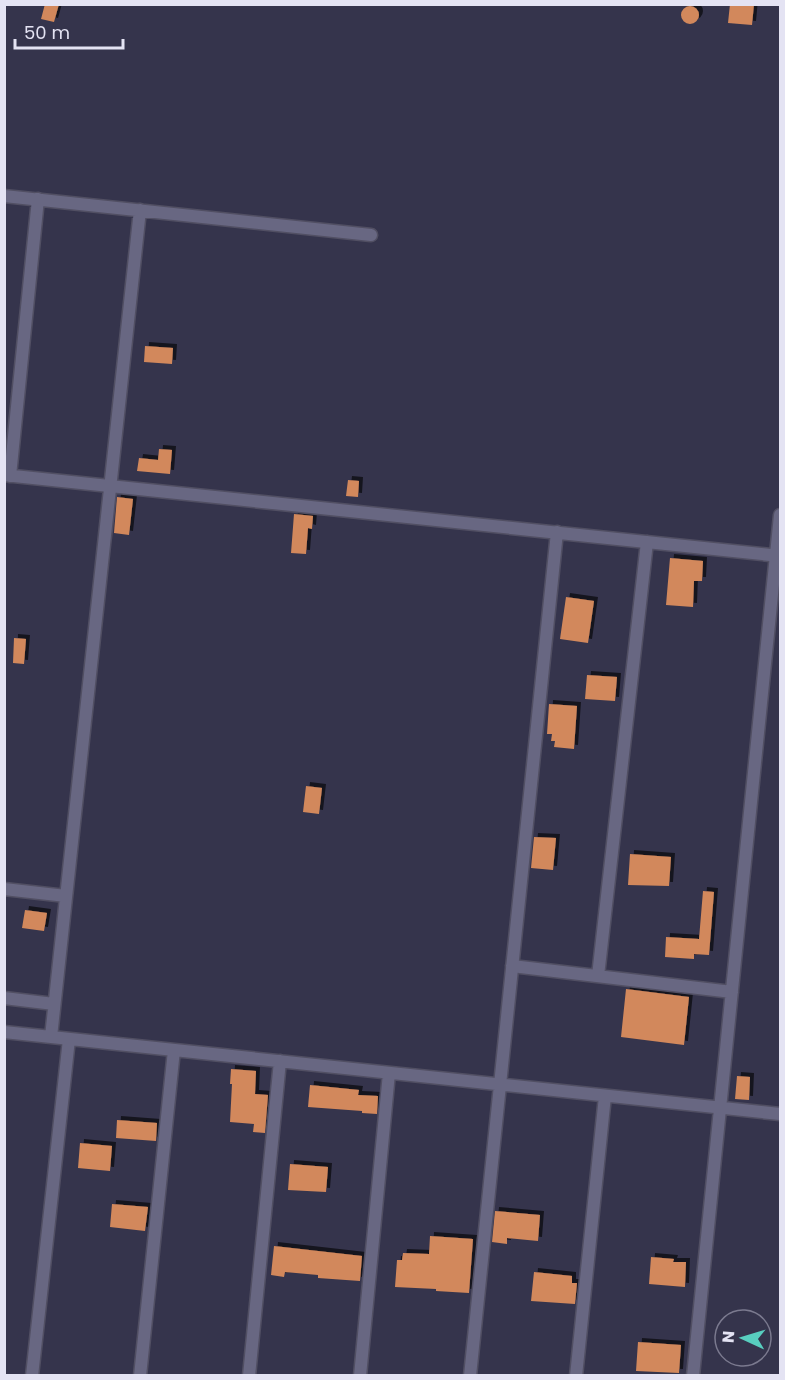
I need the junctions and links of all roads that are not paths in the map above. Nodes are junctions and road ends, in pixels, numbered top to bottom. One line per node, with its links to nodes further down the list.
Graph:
1 (4, 196): 2 (street)
2 (38, 199): 3 (street); 5 (street)
3 (140, 210): 4 (street); 6 (street)
4 (372, 235)
5 (7, 475): 6 (street)
6 (110, 486): 8 (street); 12 (street)
7 (780, 515): 10 (street)
8 (557, 532): 9 (street); 13 (street)
9 (647, 542): 10 (street); 14 (street)
10 (778, 555): 15 (street)
11 (4, 889): 12 (street)
12 (66, 896): 17 (street)
13 (512, 966): 14 (street); 24 (street)
14 (598, 976): 15 (street)
15 (732, 992): 26 (street)
16 (4, 998): 17 (street)
17 (54, 1004): 19 (street)
18 (4, 1032): 19 (street)
19 (51, 1036): 20 (street)
20 (69, 1039): 21 (street); 28 (street)
21 (174, 1050): 22 (street); 29 (street)
22 (280, 1061): 23 (street); 30 (street)
23 (389, 1073): 24 (street); 31 (street)
24 (500, 1084): 25 (street); 32 (street)
25 (605, 1096): 26 (street); 33 (street)
26 (720, 1108): 27 (street); 34 (street)
27 (780, 1114)
28 (32, 1376)
29 (140, 1376)
30 (249, 1376)
31 (360, 1376)
32 (470, 1376)
33 (576, 1376)
34 (693, 1376)

